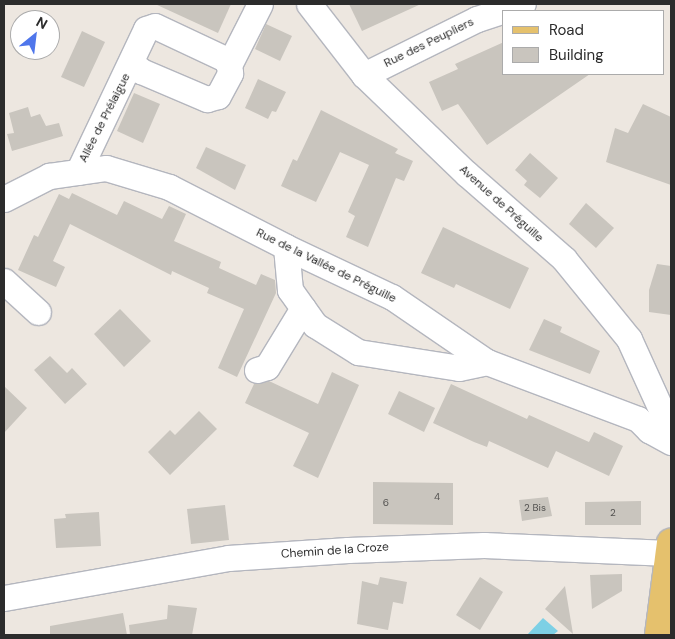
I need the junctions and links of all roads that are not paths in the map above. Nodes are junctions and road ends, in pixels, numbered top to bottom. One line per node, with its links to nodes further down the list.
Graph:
1 (260, 4): 7 (street, Allée de Prélaigue)
2 (309, 4): 8 (street, Avenue de Préguille)
3 (523, 4): 4 (street, Rue des Peupliers)
4 (505, 10)
5 (502, 11): 8 (street, Rue des Peupliers)
6 (133, 64): 7 (street, Allée de Prélaigue); 7 (street, Allée de Prélaigue); 9 (street, Allée de Prélaigue)
7 (229, 65)
8 (364, 75): 17 (street, Avenue de Préguille)
9 (78, 172): 10 (street, Rue de la Vallée de Préguille); 11 (street, Rue de la Vallée de Préguille)
10 (4, 199)
11 (286, 247): 13 (street); 15 (street, Rue de la Vallée de Préguille)
12 (4, 281): 14 (street)
13 (303, 308): 15 (street); 16 (street)
14 (38, 312)
15 (487, 362): 18 (street, Rue de la Vallée de Préguille)
16 (257, 370)
17 (667, 415): 18 (street)
18 (638, 419): 19 (street, Rue de la Vallée de Préguille)
19 (671, 442)
20 (670, 548): 21 (street, Chemin de la Croze); 22 (main road)
21 (4, 598)
22 (667, 604): 23 (main road)
23 (659, 635)

